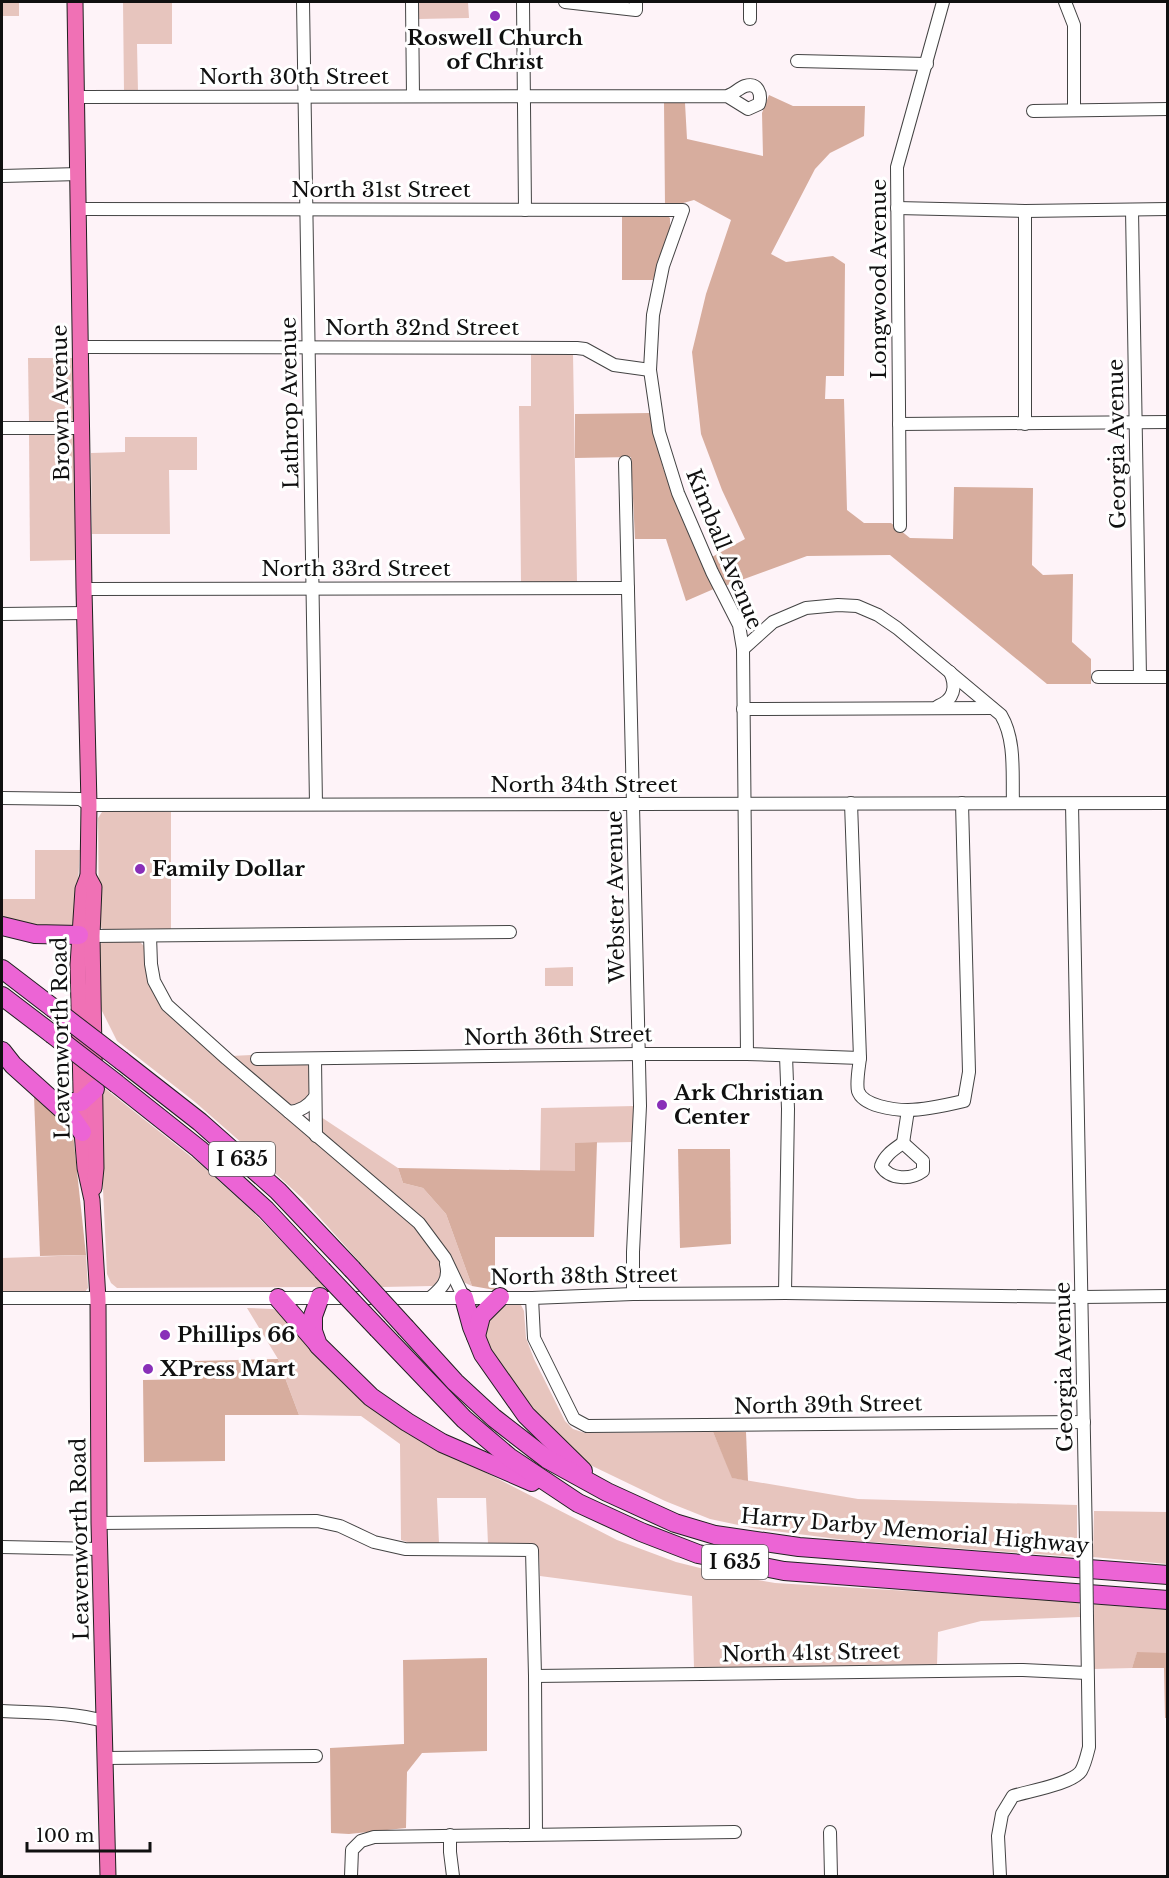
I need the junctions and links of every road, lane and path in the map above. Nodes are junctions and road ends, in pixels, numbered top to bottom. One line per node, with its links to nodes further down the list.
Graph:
1 (75, 2): 16 (main road, Brown Avenue)
2 (303, 2): 17 (street, Lathrop Avenue)
3 (412, 2): 13 (street)
4 (524, 2): 14 (street)
5 (565, 2): 9 (street)
6 (750, 2): 10 (street)
7 (943, 2): 12 (street, Longwood Avenue)
8 (1065, 2): 18 (street)
9 (636, 6)
10 (750, 19)
11 (797, 61): 12 (street)
12 (927, 64): 23 (street, Longwood Avenue)
13 (413, 96): 14 (street, North 30th Street); 17 (street, North 30th Street)
14 (524, 96): 15 (street, North 30th Street); 27 (street)
15 (727, 96)
16 (77, 97): 17 (street, North 30th Street); 21 (main road, Brown Avenue)
17 (305, 97): 26 (street, Lathrop Avenue)
18 (1074, 109): 19 (street); 20 (street)
19 (1167, 109)
20 (1033, 111)
21 (79, 174): 22 (street); 24 (main road, Brown Avenue)
22 (2, 176)
23 (897, 208): 30 (street); 36 (street, Longwood Avenue)
24 (79, 209): 26 (street, North 31st Street); 32 (main road, Brown Avenue)
25 (1167, 209): 29 (street)
26 (307, 210): 27 (street, North 31st Street); 31 (street, Lathrop Avenue)
27 (525, 210): 28 (street, North 31st Street)
28 (683, 210): 33 (street, Kimball Avenue)
29 (1132, 210): 30 (street); 34 (street, Georgia Avenue)
30 (1025, 211): 37 (street)
31 (309, 346): 32 (street, North 32nd Street); 33 (street, North 32nd Street); 44 (street, Lathrop Avenue)
32 (81, 347): 39 (main road, Brown Avenue)
33 (650, 370): 47 (street, Kimball Avenue)
34 (1136, 422): 35 (street); 37 (street); 50 (street, Georgia Avenue)
35 (1167, 422)
36 (899, 424): 37 (street); 41 (street, Longwood Avenue)
37 (1026, 424)
38 (2, 428): 39 (street)
39 (82, 428): 43 (main road, Brown Avenue)
40 (625, 462): 42 (street, Webster Avenue)
41 (900, 526)
42 (628, 588): 44 (street, North 33rd Street); 64 (street, Webster Avenue)
43 (84, 589): 44 (street, North 33rd Street); 45 (main road, Brown Avenue)
44 (313, 589): 60 (street, Lathrop Avenue)
45 (85, 613): 46 (street); 63 (main road, Brown Avenue)
46 (2, 614)
47 (743, 649): 48 (street); 54 (street, Kimball Avenue)
48 (949, 671): 52 (street); 53 (street)
49 (1098, 677): 50 (street)
50 (1140, 677): 51 (street)
51 (1167, 677)
52 (936, 707): 53 (street); 54 (street)
53 (992, 708): 58 (street)
54 (743, 709): 61 (street, Kimball Avenue)
55 (2, 798): 63 (street, North 34th Street)
56 (851, 803): 57 (street, North 34th Street); 61 (street, North 34th Street); 75 (street)
57 (962, 803): 58 (street, North 34th Street); 82 (street)
58 (1013, 803): 62 (street, North 34th Street)
59 (1167, 803): 62 (street, North 34th Street)
60 (316, 804): 63 (street, North 34th Street); 64 (street, North 34th Street)
61 (744, 804): 64 (street, North 34th Street); 73 (street, Kimball Avenue)
62 (1072, 804): 94 (street, Georgia Avenue)
63 (89, 805): 67 (main road, Leavenworth Road)
64 (633, 805): 72 (street, Webster Avenue)
65 (2, 926): 67 (highway)
66 (510, 932): 68 (street)
67 (86, 936): 68 (street); 78 (main road, Leavenworth Road); 81 (main road, Leavenworth Road)
68 (150, 936): 83 (street)
69 (2, 969): 104 (highway, Harry Darby Memorial Highway / I 635, bridge)
70 (2, 996): 105 (highway, I 635, bridge)
71 (2, 1051): 80 (highway)
72 (639, 1054): 73 (street, North 36th Street); 77 (street, North 36th Street); 90 (street, Webster Avenue)
73 (747, 1054): 74 (street, North 36th Street)
74 (786, 1056): 75 (street, North 36th Street); 89 (street)
75 (860, 1058): 82 (street)
76 (257, 1059): 77 (street, North 36th Street)
77 (315, 1059): 79 (street)
78 (95, 1089): 81 (highway); 87 (main road, Leavenworth Road)
79 (315, 1097): 83 (street); 85 (street)
80 (55, 1102): 81 (highway); 84 (highway)
81 (81, 1102): 84 (main road, Leavenworth Road)
82 (908, 1110): 86 (street)
83 (289, 1112): 85 (street)
84 (82, 1132): 87 (main road, Leavenworth Road)
85 (316, 1136): 88 (street)
86 (903, 1143)
87 (92, 1200): 100 (main road, Leavenworth Road)
88 (445, 1258): 97 (street); 98 (street)
89 (785, 1293): 90 (street, North 38th Street); 94 (street, North 38th Street)
90 (633, 1294): 99 (street, North 38th Street)
91 (1167, 1296): 94 (street, North 38th Street)
92 (320, 1297): 96 (street, North 38th Street); 97 (street, North 38th Street); 102 (highway)
93 (500, 1297): 98 (street, North 38th Street); 99 (street, North 38th Street); 101 (highway)
94 (1082, 1297): 103 (street, Georgia Avenue)
95 (2, 1298): 100 (street, North 38th Street)
96 (278, 1298): 100 (street, North 38th Street); 102 (highway)
97 (430, 1298): 98 (street, North 38th Street)
98 (464, 1298): 101 (highway)
99 (532, 1298): 103 (street, North 39th Street)
100 (99, 1299): 106 (main road, Leavenworth Road)
101 (476, 1336): 104 (highway)
102 (318, 1345): 105 (highway)
103 (1084, 1422): 111 (street, Georgia Avenue, bridge)
104 (607, 1492): 109 (highway, Harry Darby Memorial Highway / I 635)
105 (578, 1503): 110 (highway, I 635)
106 (99, 1523): 108 (main road, Leavenworth Road); 112 (street)
107 (2, 1547): 108 (street)
108 (100, 1549): 114 (main road, Leavenworth Road)
109 (1167, 1575)
110 (1167, 1600)
111 (1087, 1673): 112 (street, North 41st Street); 125 (street, Georgia Avenue)
112 (535, 1676): 119 (street)
113 (2, 1711): 114 (street)
114 (105, 1721): 116 (main road, Leavenworth Road)
115 (316, 1756): 116 (street)
116 (106, 1758): 121 (main road, Leavenworth Road)
117 (735, 1832): 119 (street)
118 (830, 1832): 124 (street)
119 (536, 1834): 120 (street)
120 (450, 1835): 122 (street); 123 (street)
121 (108, 1876)
122 (351, 1876)
123 (453, 1876)
124 (831, 1876)
125 (1000, 1876)

